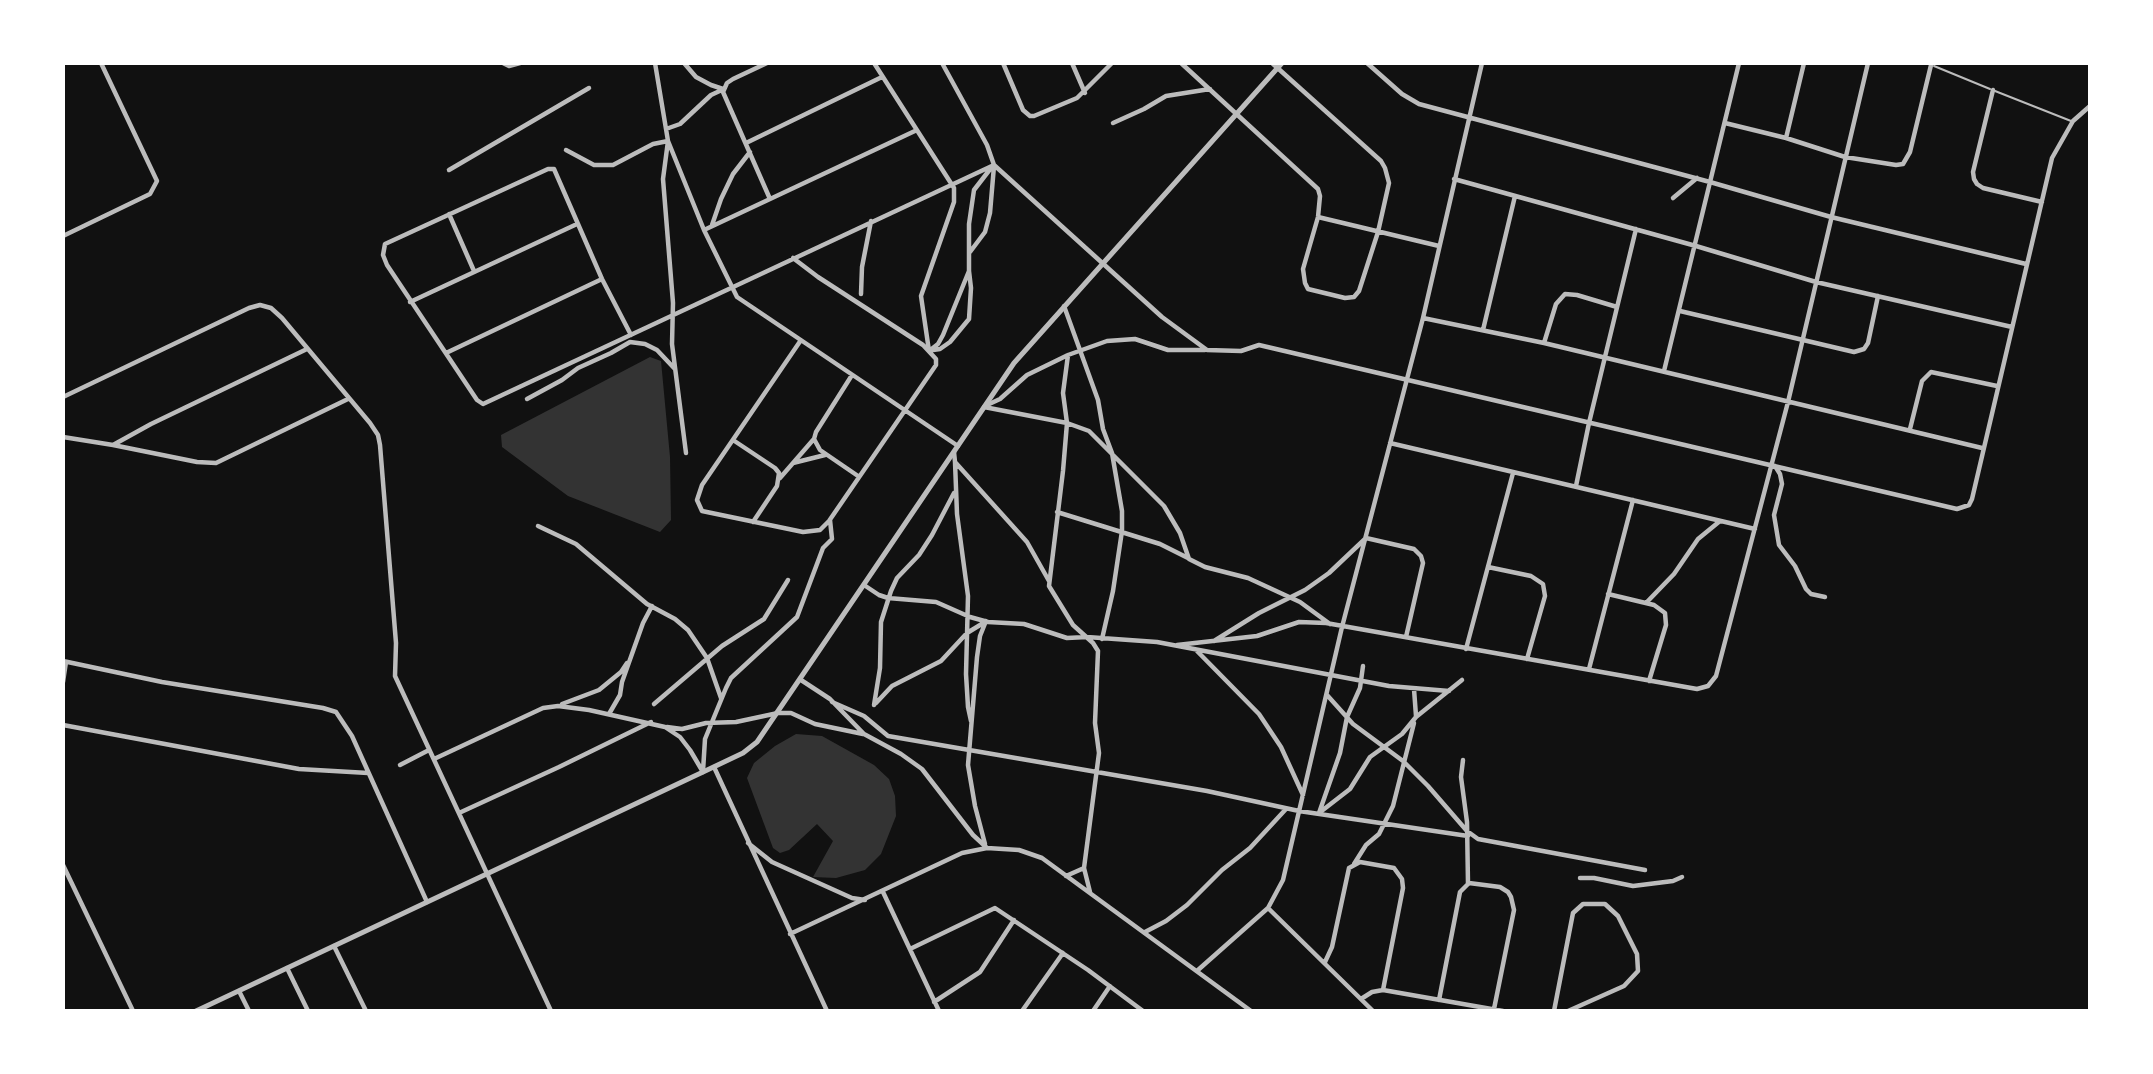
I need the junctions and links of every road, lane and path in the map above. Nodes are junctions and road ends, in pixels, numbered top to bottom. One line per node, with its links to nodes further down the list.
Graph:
1 (101, 63): 60 (street)
2 (503, 63): 3 (street)
3 (520, 63)
4 (655, 63): 33 (street)
5 (684, 63): 23 (street)
6 (767, 63): 23 (street)
7 (874, 63): 21 (street)
8 (942, 63): 41 (street)
9 (1003, 63): 26 (street)
10 (1072, 63): 26 (street)
11 (1112, 63): 26 (street)
12 (1181, 63): 24 (street)
13 (1272, 63): 20 (street)
14 (1367, 63): 29 (street)
15 (1482, 63): 29 (street)
16 (1739, 63): 32 (street)
17 (1804, 63): 35 (street)
18 (1868, 63): 40 (street)
19 (1929, 64): 25 (lane); 40 (street)
20 (1280, 65): 28 (street); 59 (street)
21 (882, 77): 34 (street); 37 (street)
22 (589, 88): 42 (street)
23 (724, 89): 33 (street); 37 (street)
24 (1210, 89): 28 (street); 31 (street)
25 (1993, 90): 30 (lane); 50 (street)
26 (1084, 93)
27 (2088, 108): 30 (street)
28 (1237, 113): 52 (street); 65 (street)
29 (1469, 117): 43 (street); 44 (street)
30 (2073, 121): 50 (street)
31 (1113, 122)
32 (1725, 123): 35 (street); 45 (street)
33 (666, 129): 36 (street)
34 (917, 130): 46 (street); 49 (street)
35 (1786, 138): 40 (street)
36 (668, 141): 38 (street); 58 (street); 78 (street)
37 (746, 143): 39 (street)
38 (566, 150)
39 (750, 152): 49 (street); 56 (street)
40 (1845, 157): 53 (street)
41 (994, 165): 46 (street); 63 (street); 63 (street); 65 (street)
42 (449, 170)
43 (1697, 178): 45 (street); 48 (street)
44 (1454, 179): 47 (street); 61 (street)
45 (1710, 182): 53 (street); 62 (street)
46 (951, 184): 54 (street); 89 (street)
47 (1515, 196): 57 (street); 81 (street)
48 (1673, 198)
49 (771, 199): 56 (street)
50 (2042, 202): 66 (street)
51 (449, 214): 55 (street); 67 (street); 74 (street)
52 (1318, 217): 59 (street); 59 (street)
53 (1831, 217): 66 (street); 70 (street)
54 (872, 221): 64 (street); 72 (street)
55 (577, 224): 67 (street); 69 (street)
56 (712, 226): 58 (street)
57 (1636, 229): 62 (street); 76 (street)
58 (704, 230): 71 (street)
59 (1378, 232): 61 (street)
60 (63, 236)
61 (1439, 246): 79 (street)
62 (1696, 246): 70 (street); 77 (street)
63 (970, 252): 68 (street)
64 (793, 258): 71 (street); 89 (street)
65 (1102, 263): 75 (street); 88 (street)
66 (2026, 264): 80 (street)
67 (474, 271): 74 (street)
68 (969, 271): 89 (street); 89 (street)
69 (602, 279): 82 (street); 90 (street)
70 (1816, 282): 73 (street); 84 (street)
71 (730, 288): 78 (street); 83 (street)
72 (861, 294)
73 (1878, 296): 80 (street); 84 (street)
74 (410, 302): 90 (street)
75 (1065, 306): 87 (street); 102 (street)
76 (1617, 307): 85 (street); 92 (street)
77 (1680, 311): 84 (street); 94 (street)
78 (674, 314): 82 (street); 93 (street)
79 (1423, 318): 81 (street); 96 (street)
80 (2012, 327): 97 (street)
81 (1483, 330): 85 (street)
82 (631, 334): 90 (street)
83 (801, 340): 95 (street); 109 (street)
84 (1801, 340): 101 (street)
85 (1544, 343): 92 (street)
86 (307, 349): 98 (street); 99 (street); 111 (street)
87 (1081, 350): 88 (street); 91 (street); 115 (street)
88 (1207, 350): 96 (street)
89 (929, 351): 103 (street)
90 (446, 354)
91 (1068, 355): 102 (street); 104 (street)
92 (1606, 359): 94 (street); 105 (street)
93 (675, 369): 100 (street); 114 (street)
94 (1664, 371): 101 (street)
95 (852, 375): 103 (street); 108 (street)
96 (1407, 381): 105 (street); 110 (street)
97 (1997, 386): 106 (street); 113 (street)
98 (63, 397)
99 (348, 399): 111 (street); 187 (street)
100 (527, 399)
101 (1788, 402): 106 (street); 119 (street)
102 (985, 407): 104 (street); 112 (street)
103 (904, 409): 112 (street); 121 (street)
104 (1067, 423): 115 (street); 126 (street)
105 (1589, 423): 119 (street); 123 (street)
106 (1910, 429): 113 (street)
107 (63, 437): 111 (street)
108 (814, 439): 116 (street); 118 (street)
109 (733, 440): 122 (street); 129 (street)
110 (1390, 443): 120 (street); 133 (street)
111 (113, 444)
112 (956, 448): 117 (street); 138 (street)
113 (1982, 448): 119 (street)
114 (686, 453)
115 (1112, 453): 132 (street); 134 (street)
116 (826, 455): 118 (street); 121 (street)
117 (955, 462): 124 (street); 137 (street)
118 (793, 463): 122 (street)
119 (1773, 466): 131 (street); 141 (street)
120 (1514, 473): 123 (street); 135 (street)
121 (858, 476): 127 (street)
122 (779, 480): 129 (street)
123 (1577, 486): 125 (street)
124 (955, 492): 142 (street); 145 (street)
125 (1633, 500): 128 (street); 139 (street)
126 (1057, 512): 132 (street); 137 (street)
127 (830, 520): 129 (street); 172 (street)
128 (1720, 521): 131 (street); 143 (street)
129 (753, 523)
130 (538, 526): 144 (street)
131 (1755, 529): 167 (street)
132 (1122, 531): 134 (street); 152 (street)
133 (1366, 538): 140 (street); 148 (street); 151 (street)
134 (1189, 559): 140 (street)
135 (1488, 567): 155 (street); 159 (street)
136 (788, 580): 158 (street)
137 (1049, 582): 150 (street)
138 (864, 585): 142 (street); 164 (street)
139 (1608, 594): 143 (street); 162 (street)
140 (1288, 597): 147 (street); 153 (street)
141 (1825, 597)
142 (888, 598): 145 (street); 149 (street)
143 (1646, 603): 167 (street)
144 (652, 606): 157 (street); 158 (street)
145 (968, 616): 146 (street); 149 (street)
146 (986, 621): 149 (street); 150 (street); 180 (street)
147 (1331, 624): 148 (street); 153 (street)
148 (1342, 627): 151 (street); 163 (street)
149 (966, 634): 180 (street)
150 (1087, 637): 152 (street); 195 (street)
151 (1406, 637): 155 (street)
152 (1102, 639): 154 (street)
153 (1213, 642): 154 (street)
154 (1177, 645): 156 (street)
155 (1466, 649): 159 (street)
156 (1196, 650): 163 (street); 197 (street)
157 (632, 656): 175 (street); 177 (street)
158 (707, 658): 172 (street); 174 (street)
159 (1527, 659): 162 (street)
160 (65, 661): 168 (street); 196 (street)
161 (1363, 666): 165 (street)
162 (1588, 669): 167 (street)
163 (1331, 674): 165 (street); 171 (street)
164 (801, 680): 173 (street); 176 (street)
165 (1362, 680): 169 (street); 178 (street)
166 (1462, 680): 170 (street)
167 (1649, 681)
168 (63, 682)
169 (1414, 689): 170 (street); 179 (street)
170 (1449, 691): 179 (street)
171 (1326, 695): 178 (street); 197 (street)
172 (721, 699): 182 (street)
173 (832, 702): 185 (street); 188 (street)
174 (654, 704)
175 (558, 706): 177 (street); 189 (street)
176 (778, 713): 182 (street); 185 (street); 193 (street)
177 (609, 714): 181 (street)
178 (1347, 717): 186 (street); 201 (street)
179 (1416, 718): 186 (street); 191 (street)
180 (971, 721): 188 (street)
181 (650, 722): 184 (street); 200 (street)
182 (712, 723): 184 (street); 194 (street)
183 (63, 725): 196 (street)
184 (665, 727): 194 (street)
185 (864, 734): 205 (street)
186 (1384, 746): 191 (street); 201 (street)
187 (429, 750): 189 (street); 192 (street)
188 (969, 751): 195 (street); 205 (street)
189 (434, 760): 200 (street)
190 (1463, 760): 203 (street)
191 (1403, 762): 202 (street); 203 (street)
192 (400, 765)
193 (714, 767): 194 (street); 204 (street)
194 (703, 772): 210 (street)
195 (1097, 772): 198 (street); 208 (street)
196 (368, 773): 218 (street)
197 (1303, 795): 199 (street)
198 (1287, 808): 199 (street); 221 (street)
199 (1299, 811): 201 (street); 219 (street)
200 (459, 813): 210 (street)
201 (1318, 814): 202 (street)
202 (1384, 824): 203 (street); 206 (street)
203 (1467, 834): 209 (street); 214 (street)
204 (748, 843): 217 (street); 222 (street)
205 (986, 848): 211 (street); 215 (street)
206 (1353, 864): 226 (street); 230 (street)
207 (63, 865): 236 (street)
208 (1084, 868): 211 (street); 216 (street)
209 (1646, 870)
210 (486, 875): 218 (street); 241 (street)
211 (1066, 876): 216 (street)
212 (1682, 877): 213 (street)
213 (1580, 878)
214 (1468, 884): 233 (street); 235 (street)
215 (883, 892): 217 (street); 224 (street)
216 (1090, 892): 221 (street)
217 (865, 900): 222 (street)
218 (427, 902): 223 (street)
219 (1268, 908): 226 (street); 228 (street)
220 (1014, 920): 224 (street); 225 (street); 234 (street)
221 (1145, 932): 228 (street)
222 (790, 934): 242 (street)
223 (334, 946): 227 (street); 240 (street)
224 (910, 948): 234 (street)
225 (1063, 953): 229 (street); 244 (street)
226 (1325, 962): 232 (street)
227 (287, 968): 231 (street); 239 (street)
228 (1198, 970): 247 (street)
229 (1110, 986): 245 (street); 246 (street)
230 (1383, 990): 232 (street); 233 (street)
231 (239, 991): 237 (street); 238 (street)
232 (1361, 999): 248 (street)
233 (1439, 1000): 235 (street)
234 (934, 1002): 243 (street)
235 (1494, 1009): 249 (street)
236 (134, 1011)
237 (196, 1011)
238 (249, 1011)
239 (307, 1011)
240 (366, 1011)
241 (551, 1011)
242 (827, 1011)
243 (939, 1011)
244 (1022, 1011)
245 (1093, 1011)
246 (1143, 1011)
247 (1251, 1011)
248 (1373, 1011)
249 (1503, 1011)
250 (1555, 1011): 251 (street)
251 (1568, 1011)

